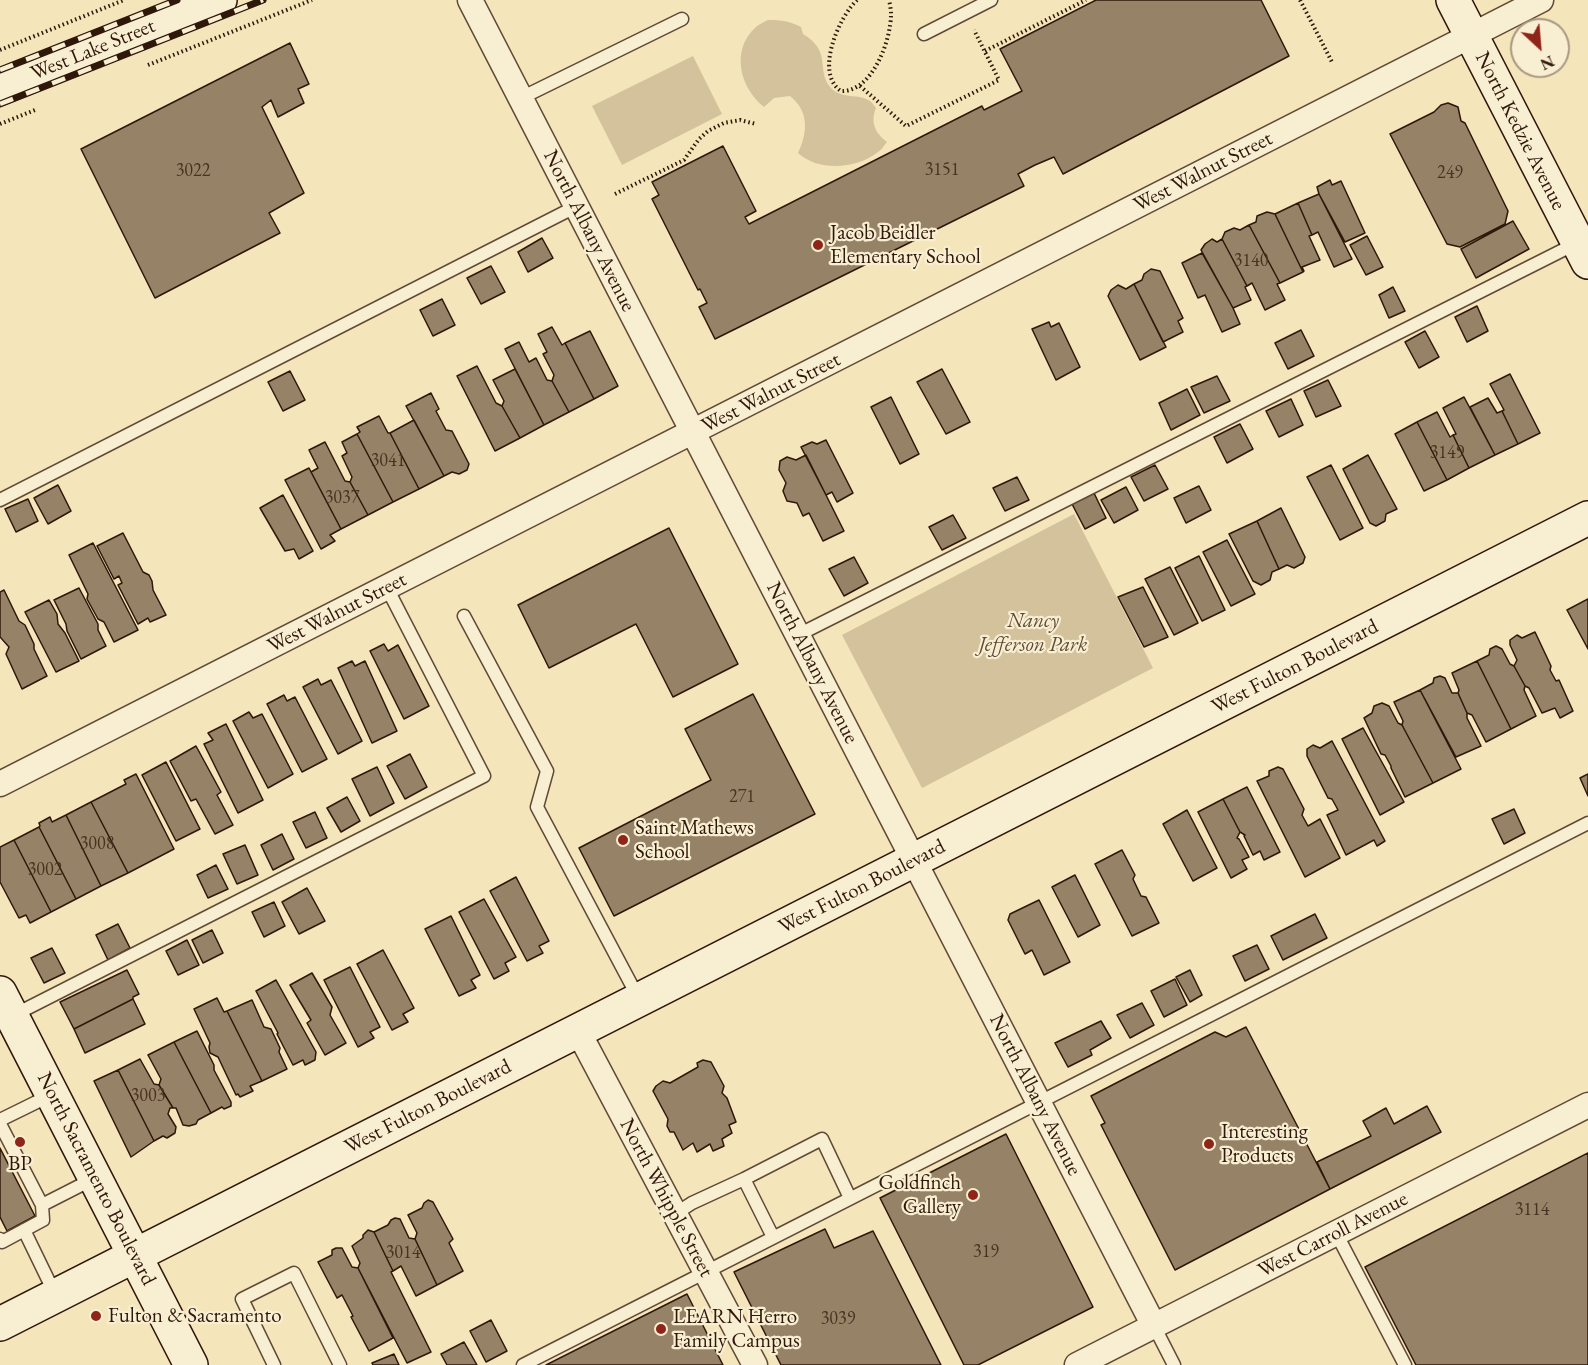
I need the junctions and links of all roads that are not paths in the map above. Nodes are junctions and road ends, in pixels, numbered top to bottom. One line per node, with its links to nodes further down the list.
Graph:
1 (220, 0): 9 (street, West Lake Street)
2 (470, 0): 10 (street, North Albany Avenue)
3 (991, 0): 7 (lane)
4 (1453, 0): 8 (street, North Kedzie Avenue)
5 (1541, 0): 8 (street, West Walnut Street)
6 (682, 19): 10 (lane)
7 (924, 34)
8 (1471, 35): 12 (street, North Kedzie Avenue); 13 (street, West Walnut Street)
9 (0, 88)
10 (521, 98): 11 (street, North Albany Avenue)
11 (576, 206): 13 (street, North Albany Avenue); 14 (lane)
12 (1578, 237): 18 (lane)
13 (693, 432): 16 (street, West Walnut Street); 18 (street, North Albany Avenue)
14 (0, 500)
15 (1588, 518): 21 (street, West Fulton Boulevard)
16 (387, 588): 19 (street, West Walnut Street); 23 (lane)
17 (464, 616): 22 (lane)
18 (798, 636): 21 (street, North Albany Avenue)
19 (0, 784)
20 (1588, 823): 26 (lane)
21 (914, 861): 22 (street, West Fulton Boulevard); 26 (street, North Albany Avenue)
22 (639, 1000): 24 (street, West Fulton Boulevard)
23 (4, 1011): 25 (street, North Sacramento Boulevard)
24 (578, 1031): 33 (street, North Whipple Street); 38 (street, West Fulton Boulevard)
25 (52, 1094): 28 (lane); 29 (street, North Sacramento Boulevard)
26 (1039, 1102): 31 (lane); 42 (street, North Albany Avenue)
27 (1588, 1105): 35 (street, West Carroll Avenue)
28 (0, 1122): 32 (lane)
29 (95, 1178): 32 (lane); 38 (street, North Sacramento Boulevard)
30 (744, 1179): 31 (lane); 33 (lane); 36 (lane)
31 (850, 1198): 36 (lane)
32 (42, 1205): 34 (lane)
33 (675, 1214): 39 (street, North Whipple Street)
34 (24, 1230): 37 (lane); 40 (lane)
35 (1336, 1233): 42 (street, West Carroll Avenue); 50 (lane)
36 (774, 1237): 39 (lane)
37 (0, 1239)
38 (135, 1256): 40 (street, West Fulton Boulevard); 43 (street, North Sacramento Boulevard)
39 (706, 1272): 46 (lane); 47 (street, North Whipple Street)
40 (56, 1296): 41 (street, West Fulton Boulevard)
41 (0, 1324)
42 (1154, 1326): 48 (street, West Carroll Avenue); 49 (lane)
43 (191, 1365)
44 (274, 1365): 45 (lane)
45 (340, 1365)
46 (523, 1365)
47 (755, 1365)
48 (1077, 1365)
49 (1174, 1365)
50 (1405, 1365)

